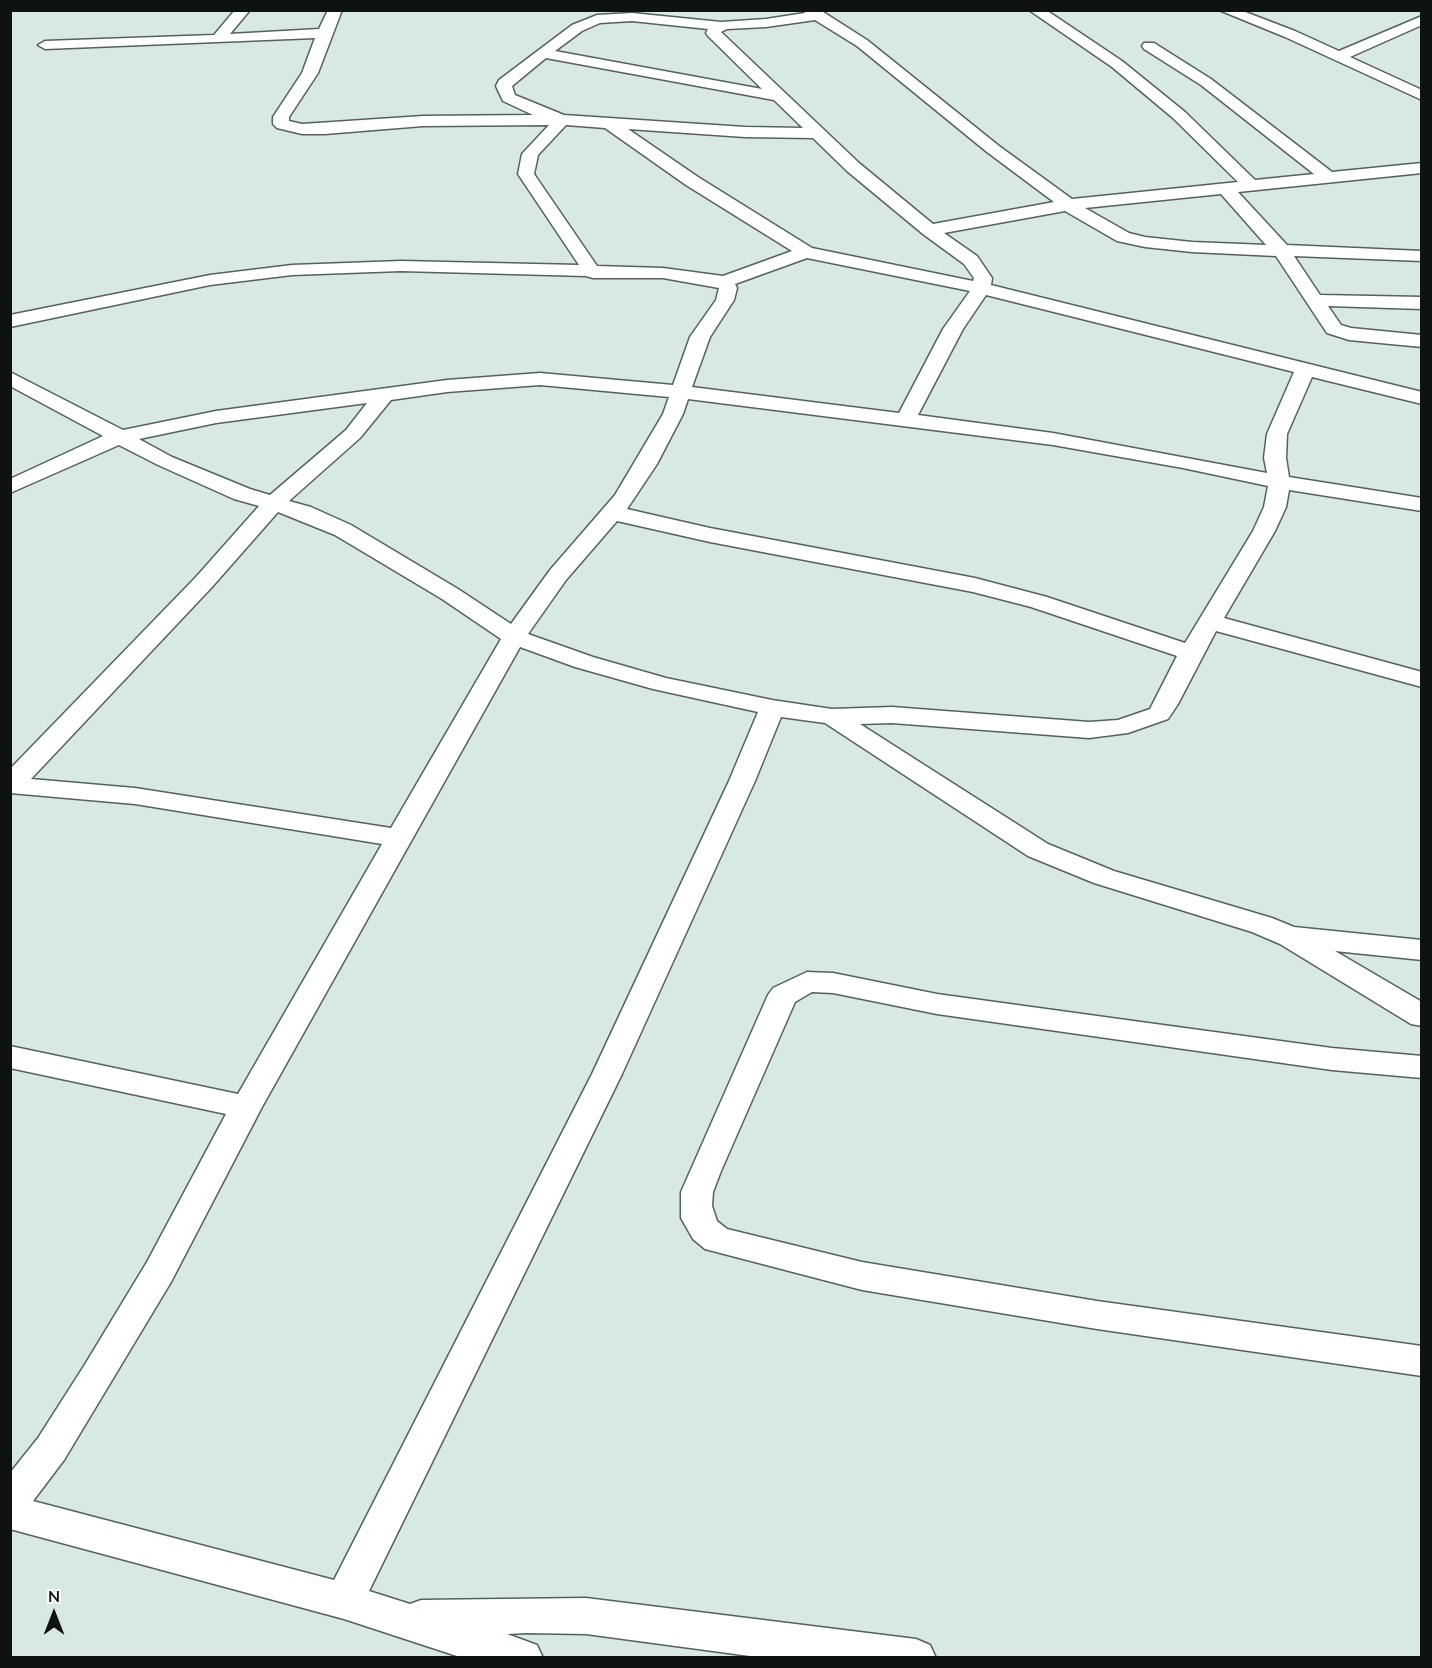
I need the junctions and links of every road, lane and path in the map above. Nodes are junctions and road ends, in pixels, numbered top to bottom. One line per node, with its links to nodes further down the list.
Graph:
1 (243, 10): 11 (street)
2 (335, 10): 10 (street)
3 (1036, 10): 23 (street)
4 (1226, 10): 15 (street)
5 (1416, 10): 6 (street)
6 (1422, 12)
7 (814, 13): 9 (street); 25 (street)
8 (1422, 20): 15 (street)
9 (721, 26): 14 (street); 16 (street)
10 (324, 33): 11 (street); 18 (street)
11 (218, 39): 12 (street)
12 (45, 45)
13 (1149, 46): 22 (street)
14 (542, 53): 16 (street); 18 (street)
15 (1340, 56): 17 (street)
16 (778, 96): 20 (street)
17 (1422, 96)
18 (562, 120): 19 (street); 30 (street)
19 (610, 124): 20 (street); 28 (street)
20 (815, 133): 26 (street)
21 (1422, 168): 22 (street)
22 (1329, 178): 23 (street)
23 (1251, 186): 24 (street)
24 (1224, 188): 25 (street); 27 (street)
25 (1068, 205): 26 (street); 27 (street)
26 (929, 230): 32 (street)
27 (1281, 250): 29 (street); 33 (street)
28 (806, 252): 31 (street); 32 (street)
29 (1422, 256)
30 (593, 273): 31 (street); 35 (street)
31 (725, 282): 39 (street)
32 (981, 288): 37 (street); 42 (street)
33 (1315, 300): 34 (street); 36 (street)
34 (1422, 303)
35 (10, 321)
36 (1422, 341)
37 (1305, 370): 41 (street); 44 (street)
38 (10, 378): 43 (street)
39 (680, 393): 40 (street); 42 (street); 48 (street)
40 (384, 395): 43 (street); 46 (street)
41 (1422, 398)
42 (905, 420): 44 (street)
43 (119, 437): 45 (street); 46 (street)
44 (1279, 482): 47 (street); 49 (street)
45 (10, 487)
46 (274, 504): 50 (street); 55 (street)
47 (1422, 506)
48 (613, 513): 50 (street); 51 (street)
49 (1210, 622): 51 (street); 52 (street)
50 (514, 637): 53 (street); 55 (street)
51 (1191, 653): 54 (street)
52 (1422, 680)
53 (772, 708): 54 (street); 65 (street)
54 (832, 717): 56 (street)
55 (398, 838): 61 (street)
56 (1290, 937): 57 (street); 58 (street)
57 (1422, 950)
58 (1422, 1016)
59 (10, 1057): 61 (street)
60 (1422, 1067): 62 (street)
61 (246, 1107): 63 (street)
62 (1422, 1361)
63 (10, 1502)
64 (10, 1512): 65 (street)
65 (344, 1601): 66 (street)
66 (392, 1618): 67 (street); 68 (street)
67 (523, 1658)
68 (916, 1658)

